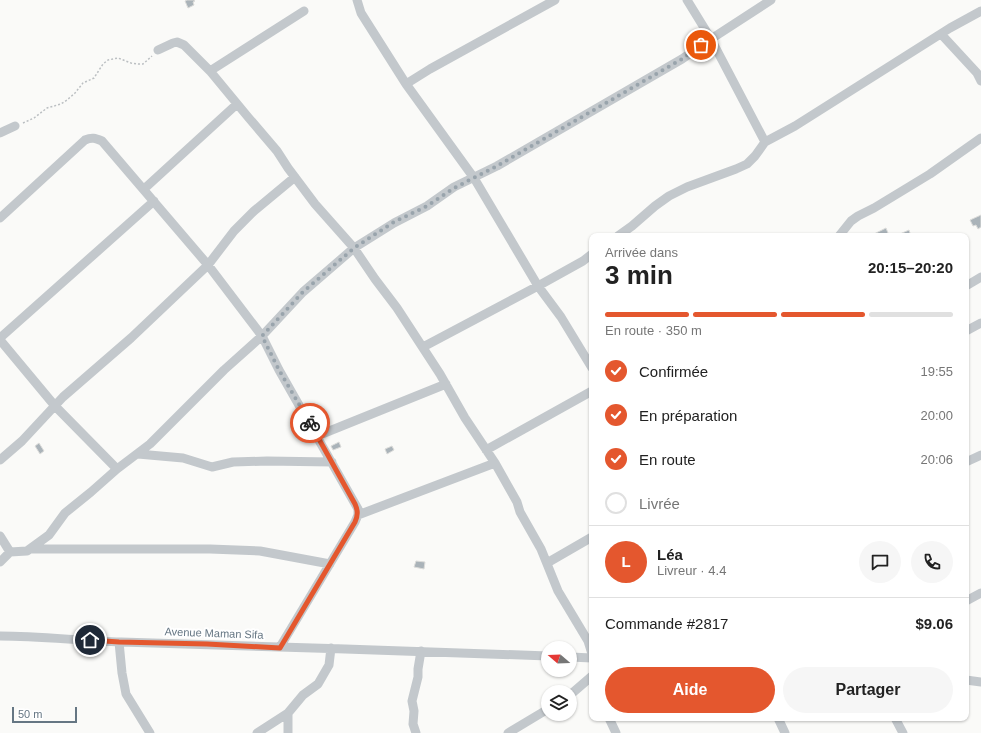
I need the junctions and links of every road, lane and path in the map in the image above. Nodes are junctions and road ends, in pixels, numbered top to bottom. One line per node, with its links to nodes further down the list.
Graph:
1 (356, 0): 12 (street)
2 (555, 0): 12 (street)
3 (687, 0): 8 (street)
4 (771, 0): 8 (street)
5 (304, 10): 10 (street)
6 (981, 11): 7 (street)
7 (941, 34): 11 (street); 17 (street)
8 (711, 39): 17 (street); 19 (street)
9 (158, 50): 10 (street); 14 (path)
10 (210, 71): 13 (street)
11 (981, 81)
12 (406, 84): 19 (street)
13 (237, 104): 18 (street); 20 (street)
14 (15, 126): 15 (street)
15 (0, 133)
16 (981, 138): 24 (street)
17 (765, 142): 23 (street)
18 (295, 177): 25 (street); 27 (street)
19 (474, 178): 25 (street); 30 (street)
20 (144, 189): 21 (street); 22 (street)
21 (154, 201): 27 (street); 34 (street)
22 (0, 218)
23 (622, 233)
24 (841, 233)
25 (354, 248): 33 (street); 35 (street)
26 (589, 256): 30 (street)
27 (208, 265): 33 (street); 39 (street)
28 (981, 277): 29 (street)
29 (969, 284)
30 (538, 286): 35 (street); 36 (street)
31 (981, 323): 32 (street)
32 (969, 329)
33 (262, 336): 40 (street); 42 (street)
34 (0, 339): 39 (street)
35 (423, 348): 37 (street)
36 (589, 363)
37 (446, 384): 40 (street); 41 (street)
38 (589, 393): 41 (street)
39 (55, 406): 44 (street); 48 (street)
40 (317, 436): 46 (street)
41 (486, 450): 47 (street)
42 (138, 454): 46 (street); 48 (street)
43 (981, 455): 45 (street)
44 (0, 460)
45 (969, 461)
46 (332, 462): 49 (street)
47 (495, 463): 49 (street); 55 (street)
48 (117, 469): 52 (street)
49 (358, 515): 56 (street)
50 (0, 536): 53 (street)
51 (589, 539): 55 (street)
52 (31, 549): 53 (street); 56 (street)
53 (10, 552): 54 (street)
54 (0, 562)
55 (547, 563): 61 (street)
56 (330, 564): 62 (street)
57 (981, 593): 58 (street)
58 (969, 600)
59 (0, 636): 60 (street, Avenue Maman Sifa)
60 (119, 642): 62 (street, Avenue Maman Sifa); 77 (street)
61 (589, 644)
62 (280, 648): 63 (street, Avenue Maman Sifa)
63 (331, 648): 64 (street, Avenue Maman Sifa); 72 (street)
64 (421, 651): 65 (street, Avenue Maman Sifa); 80 (street)
65 (541, 656)
66 (577, 657): 67 (street)
67 (589, 658)
68 (589, 679): 71 (street)
69 (969, 680): 70 (street)
70 (981, 682)
71 (577, 689)
72 (288, 713): 78 (street); 79 (street)
73 (541, 713): 81 (street)
74 (610, 721): 82 (street)
75 (779, 721): 83 (street)
76 (897, 721): 84 (street)
77 (150, 733)
78 (257, 733)
79 (288, 733)
80 (416, 733)
81 (508, 733)
82 (616, 733)
83 (785, 733)
84 (903, 733)

